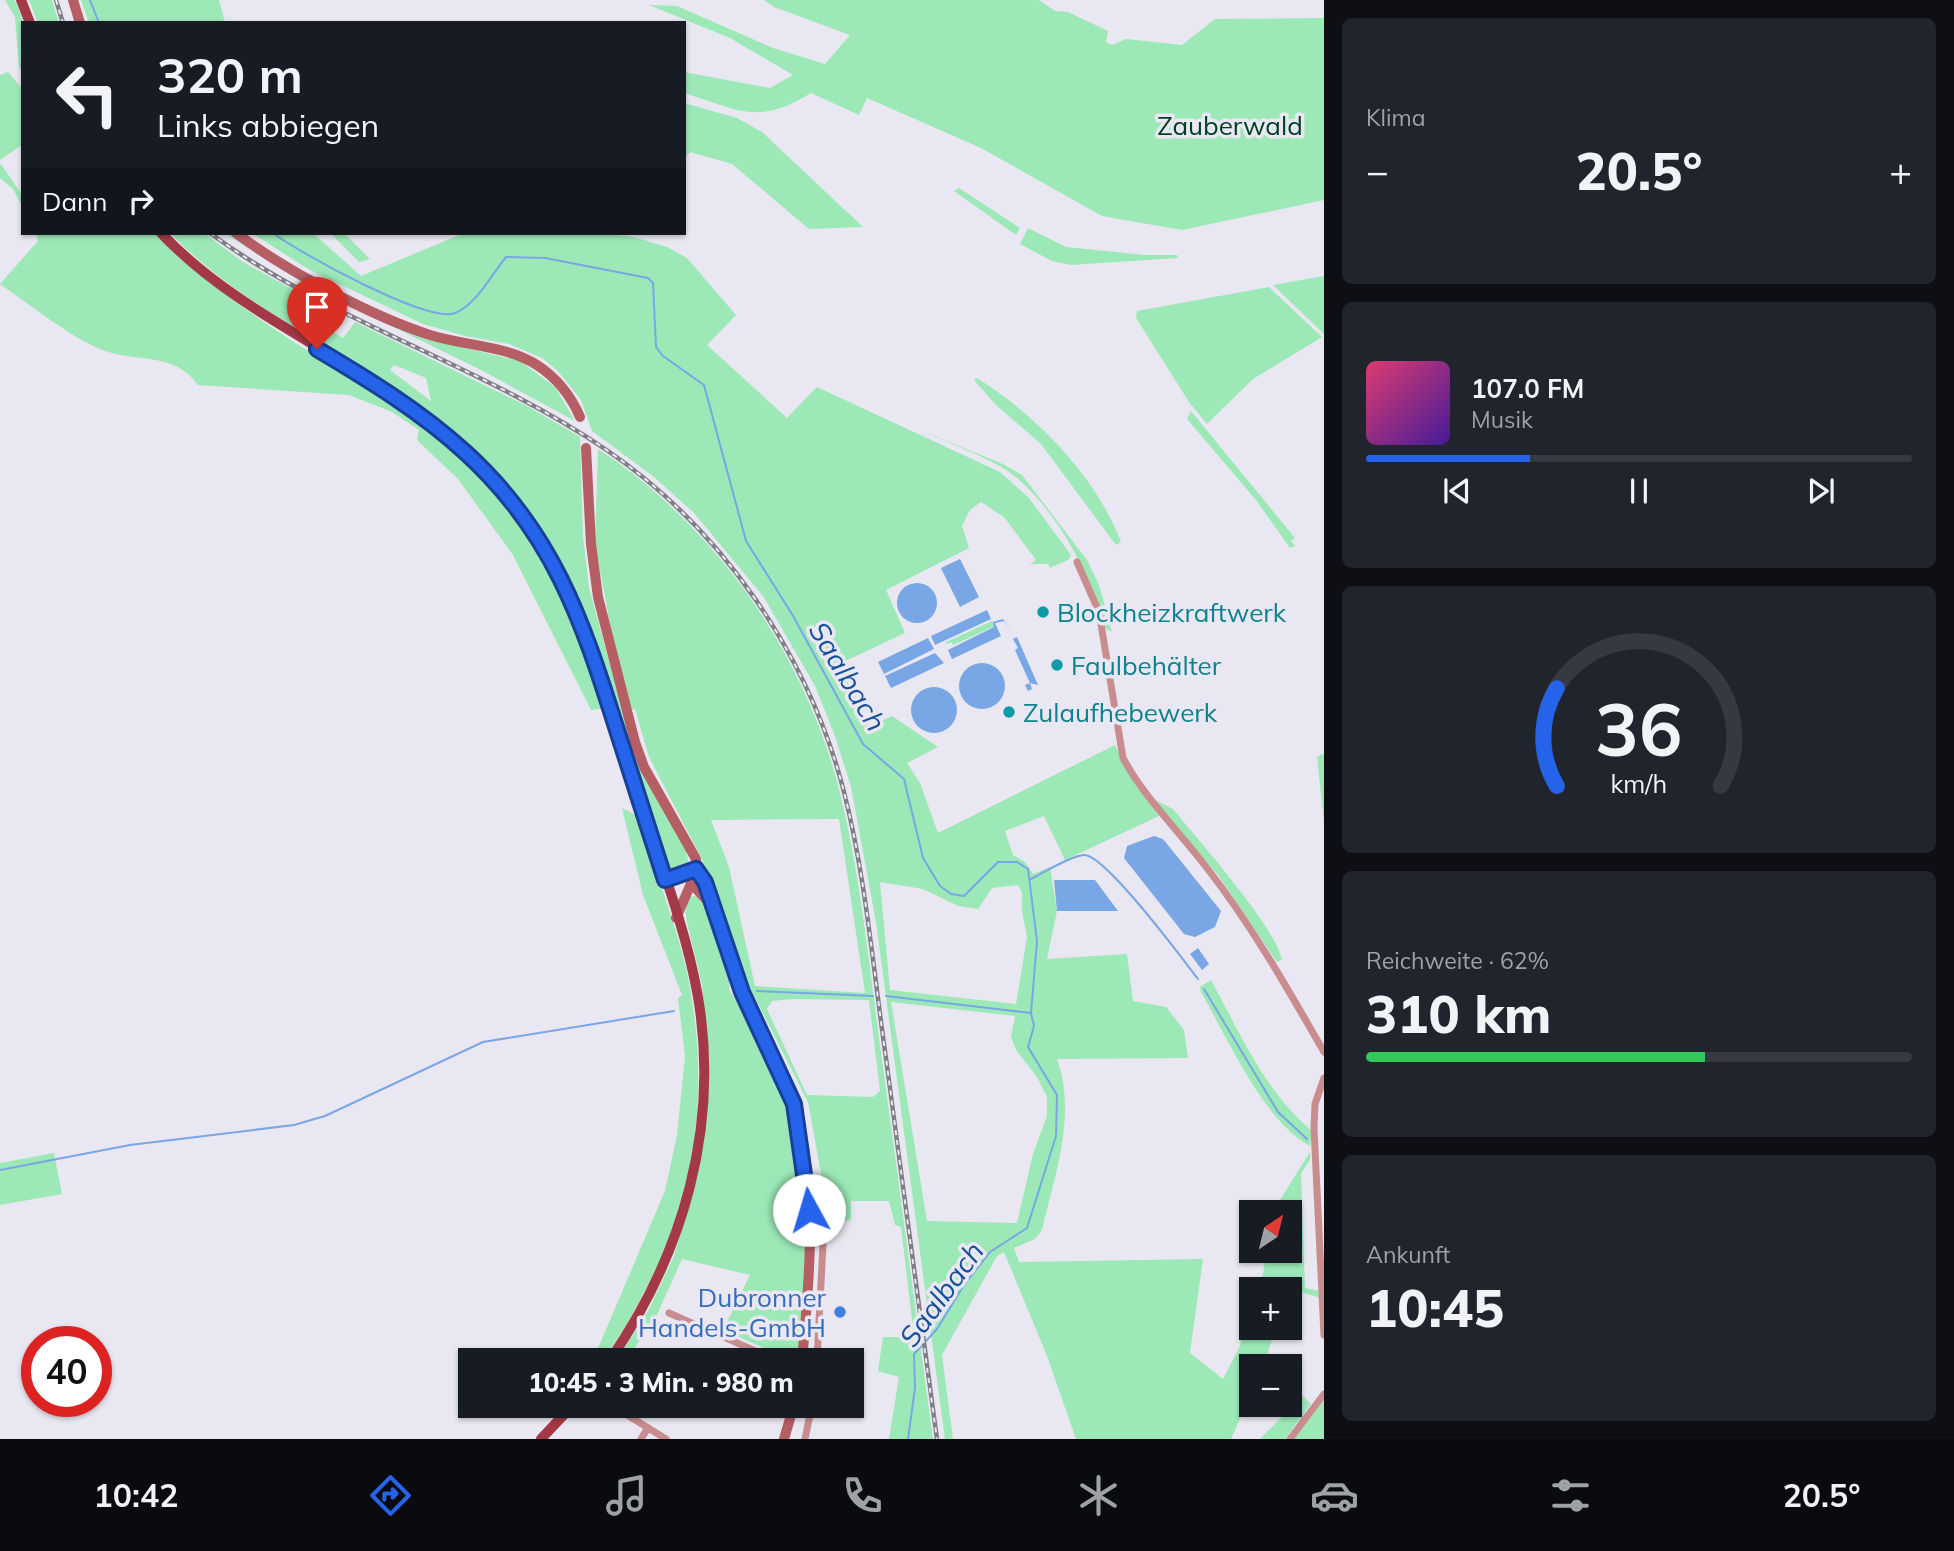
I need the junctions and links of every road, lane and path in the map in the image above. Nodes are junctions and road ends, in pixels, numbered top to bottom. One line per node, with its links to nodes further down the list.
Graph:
1 (21, 0): 3 (main road)
2 (73, 0): 4 (main road)
3 (29, 21)
4 (79, 21)
5 (163, 235): 11 (main road)
6 (239, 235): 7 (main road)
7 (580, 417)
8 (586, 448): 10 (main road)
9 (1077, 562): 16 (street)
10 (696, 869): 11 (main road); 12 (main road); 14 (main road)
11 (665, 880): 13 (main road)
12 (691, 883): 13 (main road); 14 (main road); 15 (main road)
13 (669, 892): 15 (main road)
14 (718, 915): 23 (main road)
15 (676, 918): 21 (main road)
16 (1324, 1052)
17 (1324, 1078): 20 (street)
18 (825, 1206): 24 (street)
19 (669, 1312): 22 (street)
20 (1324, 1335)
21 (618, 1348)
22 (749, 1348)
23 (803, 1348)
24 (818, 1348)
25 (1324, 1394): 36 (street)
26 (561, 1418): 31 (main road)
27 (632, 1418): 30 (street)
28 (790, 1418): 34 (main road)
29 (809, 1418): 35 (street)
30 (648, 1428): 32 (street); 33 (street)
31 (541, 1439)
32 (642, 1439)
33 (666, 1439)
34 (784, 1439)
35 (805, 1439)
36 (1290, 1439)

